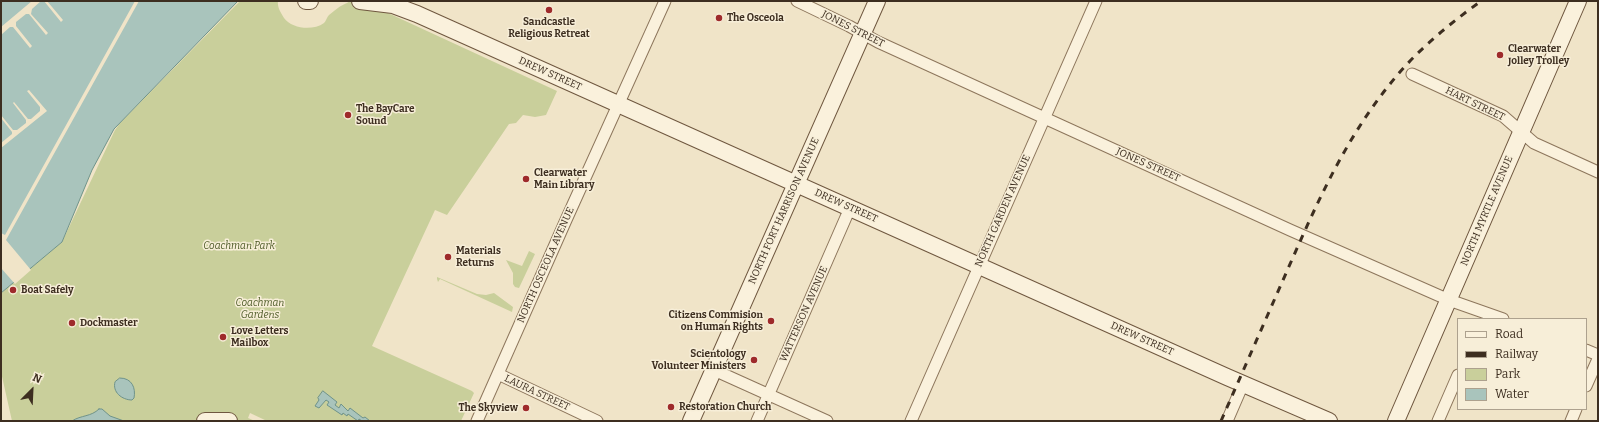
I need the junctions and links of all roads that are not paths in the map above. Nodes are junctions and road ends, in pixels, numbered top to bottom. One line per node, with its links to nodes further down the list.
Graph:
1 (306, 1): 2 (street)
2 (310, 1)
3 (360, 1): 11 (street, DREW STREET)
4 (665, 1): 11 (street, NORTH OSCEOLA AVENUE)
5 (796, 1): 9 (street, JONES STREET)
6 (877, 1): 9 (street, NORTH FORT HARRISON AVENUE)
7 (1096, 1): 12 (street, NORTH GARDEN AVENUE)
8 (1578, 1): 13 (street, NORTH MYRTLE AVENUE)
9 (863, 34): 12 (street, JONES STREET); 15 (street, NORTH FORT HARRISON AVENUE)
10 (1412, 74): 13 (street, HART STREET)
11 (618, 105): 15 (street, DREW STREET); 25 (street, NORTH OSCEOLA AVENUE)
12 (1044, 118): 17 (street, NORTH GARDEN AVENUE); 18 (street, JONES STREET)
13 (1522, 132): 14 (street, HART STREET); 18 (street, NORTH MYRTLE AVENUE)
14 (1598, 172)
15 (796, 184): 16 (street, DREW STREET); 24 (street, NORTH FORT HARRISON AVENUE)
16 (850, 208): 17 (street, DREW STREET); 29 (street, WATTERSON AVENUE)
17 (979, 266): 27 (street, DREW STREET); 39 (street, NORTH GARDEN AVENUE)
18 (1448, 300): 19 (street, JONES STREET); 42 (street, NORTH MYRTLE AVENUE)
19 (1483, 316): 20 (street, JONES STREET)
20 (1496, 318)
21 (1587, 350): 22 (street)
22 (1598, 355)
23 (1598, 359): 28 (street)
24 (714, 370): 29 (street); 36 (street, NORTH FORT HARRISON AVENUE)
25 (498, 374): 34 (street, NORTH OSCEOLA AVENUE); 35 (street, LAURA STREET)
26 (1457, 377): 43 (street)
27 (1243, 384): 40 (street); 41 (street, DREW STREET)
28 (1587, 384)
29 (769, 395): 37 (street, WATTERSON AVENUE); 38 (street)
30 (1576, 410): 44 (street)
31 (205, 421): 32 (street)
32 (208, 421): 33 (street)
33 (229, 421)
34 (477, 421)
35 (597, 421)
36 (691, 421)
37 (757, 421)
38 (827, 421)
39 (911, 421)
40 (1227, 421)
41 (1329, 421)
42 (1396, 421)
43 (1438, 421)
44 (1571, 421)

